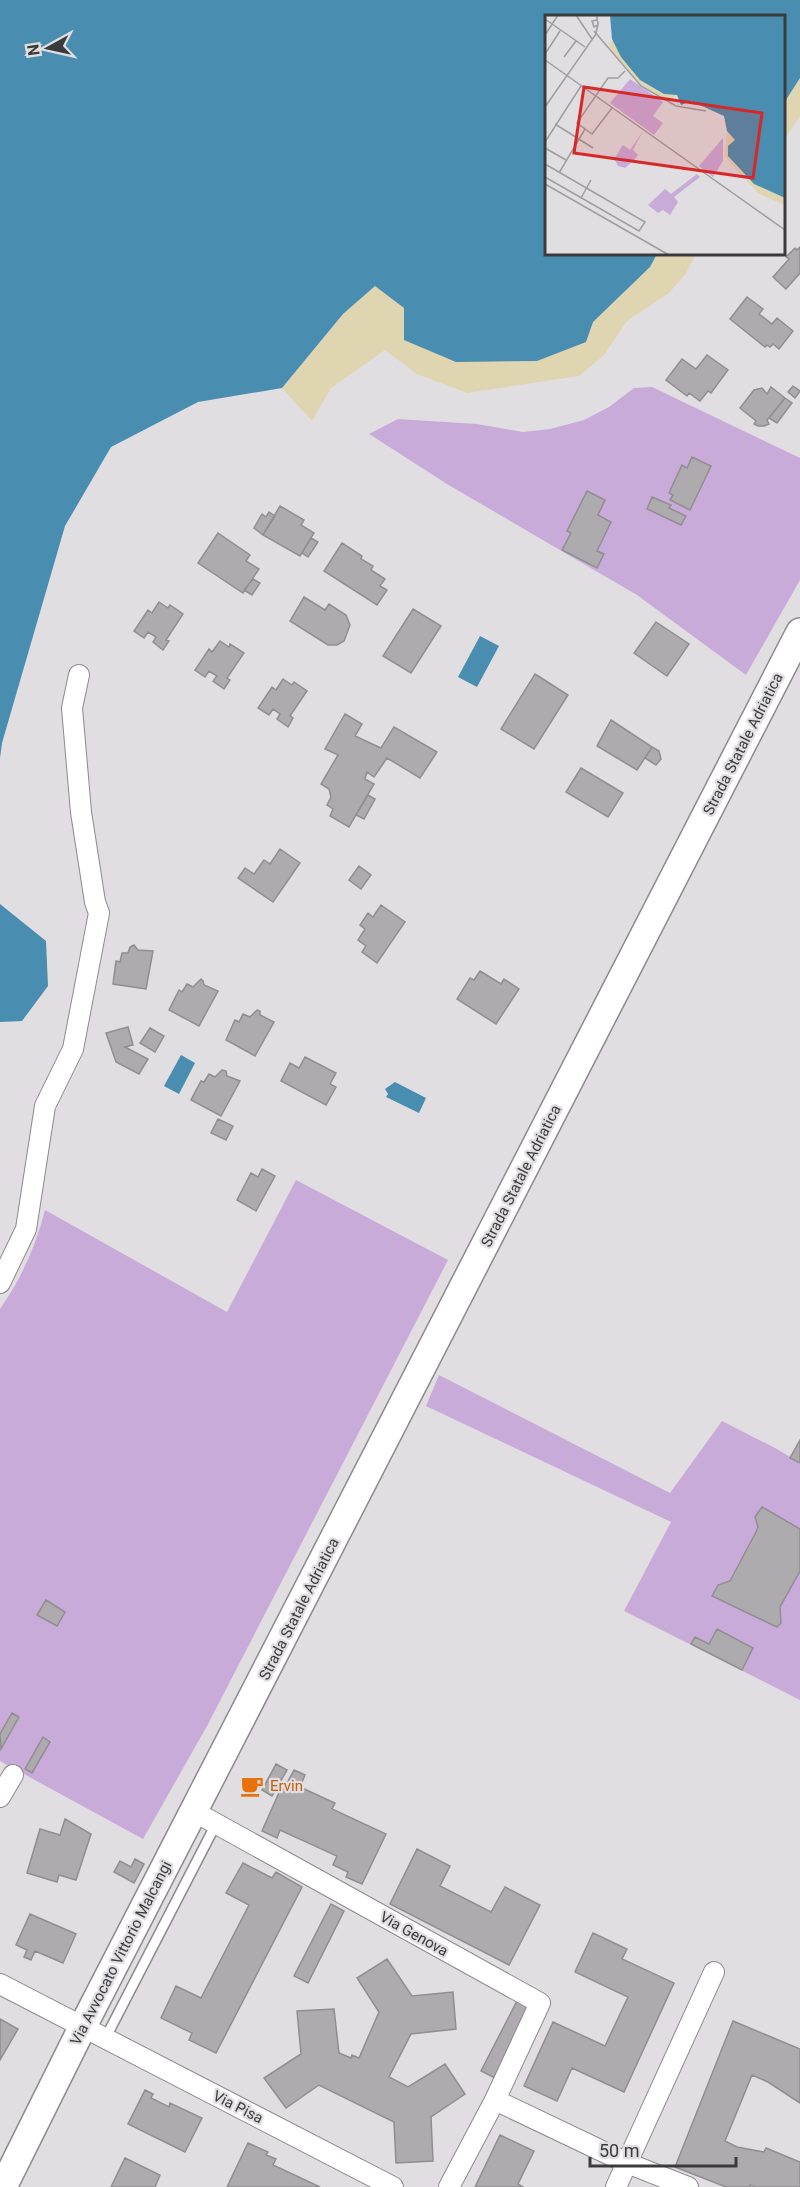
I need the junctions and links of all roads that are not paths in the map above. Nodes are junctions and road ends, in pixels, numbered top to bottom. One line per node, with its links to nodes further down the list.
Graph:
1 (800, 632): 4 (main road, Strada Statale Adriatica)
2 (79, 675): 3 (street)
3 (0, 1283)
4 (241, 1720): 7 (main road, Via Avvocato Vittorio Malcangi)
5 (13, 1775): 6 (street)
6 (0, 1797)
7 (205, 1818): 10 (main road, Via Avvocato Vittorio Malcangi); 11 (street, Via Genova)
8 (714, 1972): 12 (street)
9 (0, 1984): 10 (street, Via Pisa)
10 (92, 2027): 13 (main road, Via Avvocato Vittorio Malcangi); 14 (street, Via Pisa)
11 (495, 2100): 12 (street); 15 (street)
12 (627, 2163): 16 (street); 17 (street)
13 (3, 2187)
14 (393, 2187)
15 (449, 2187)
16 (616, 2187)
17 (688, 2187)

